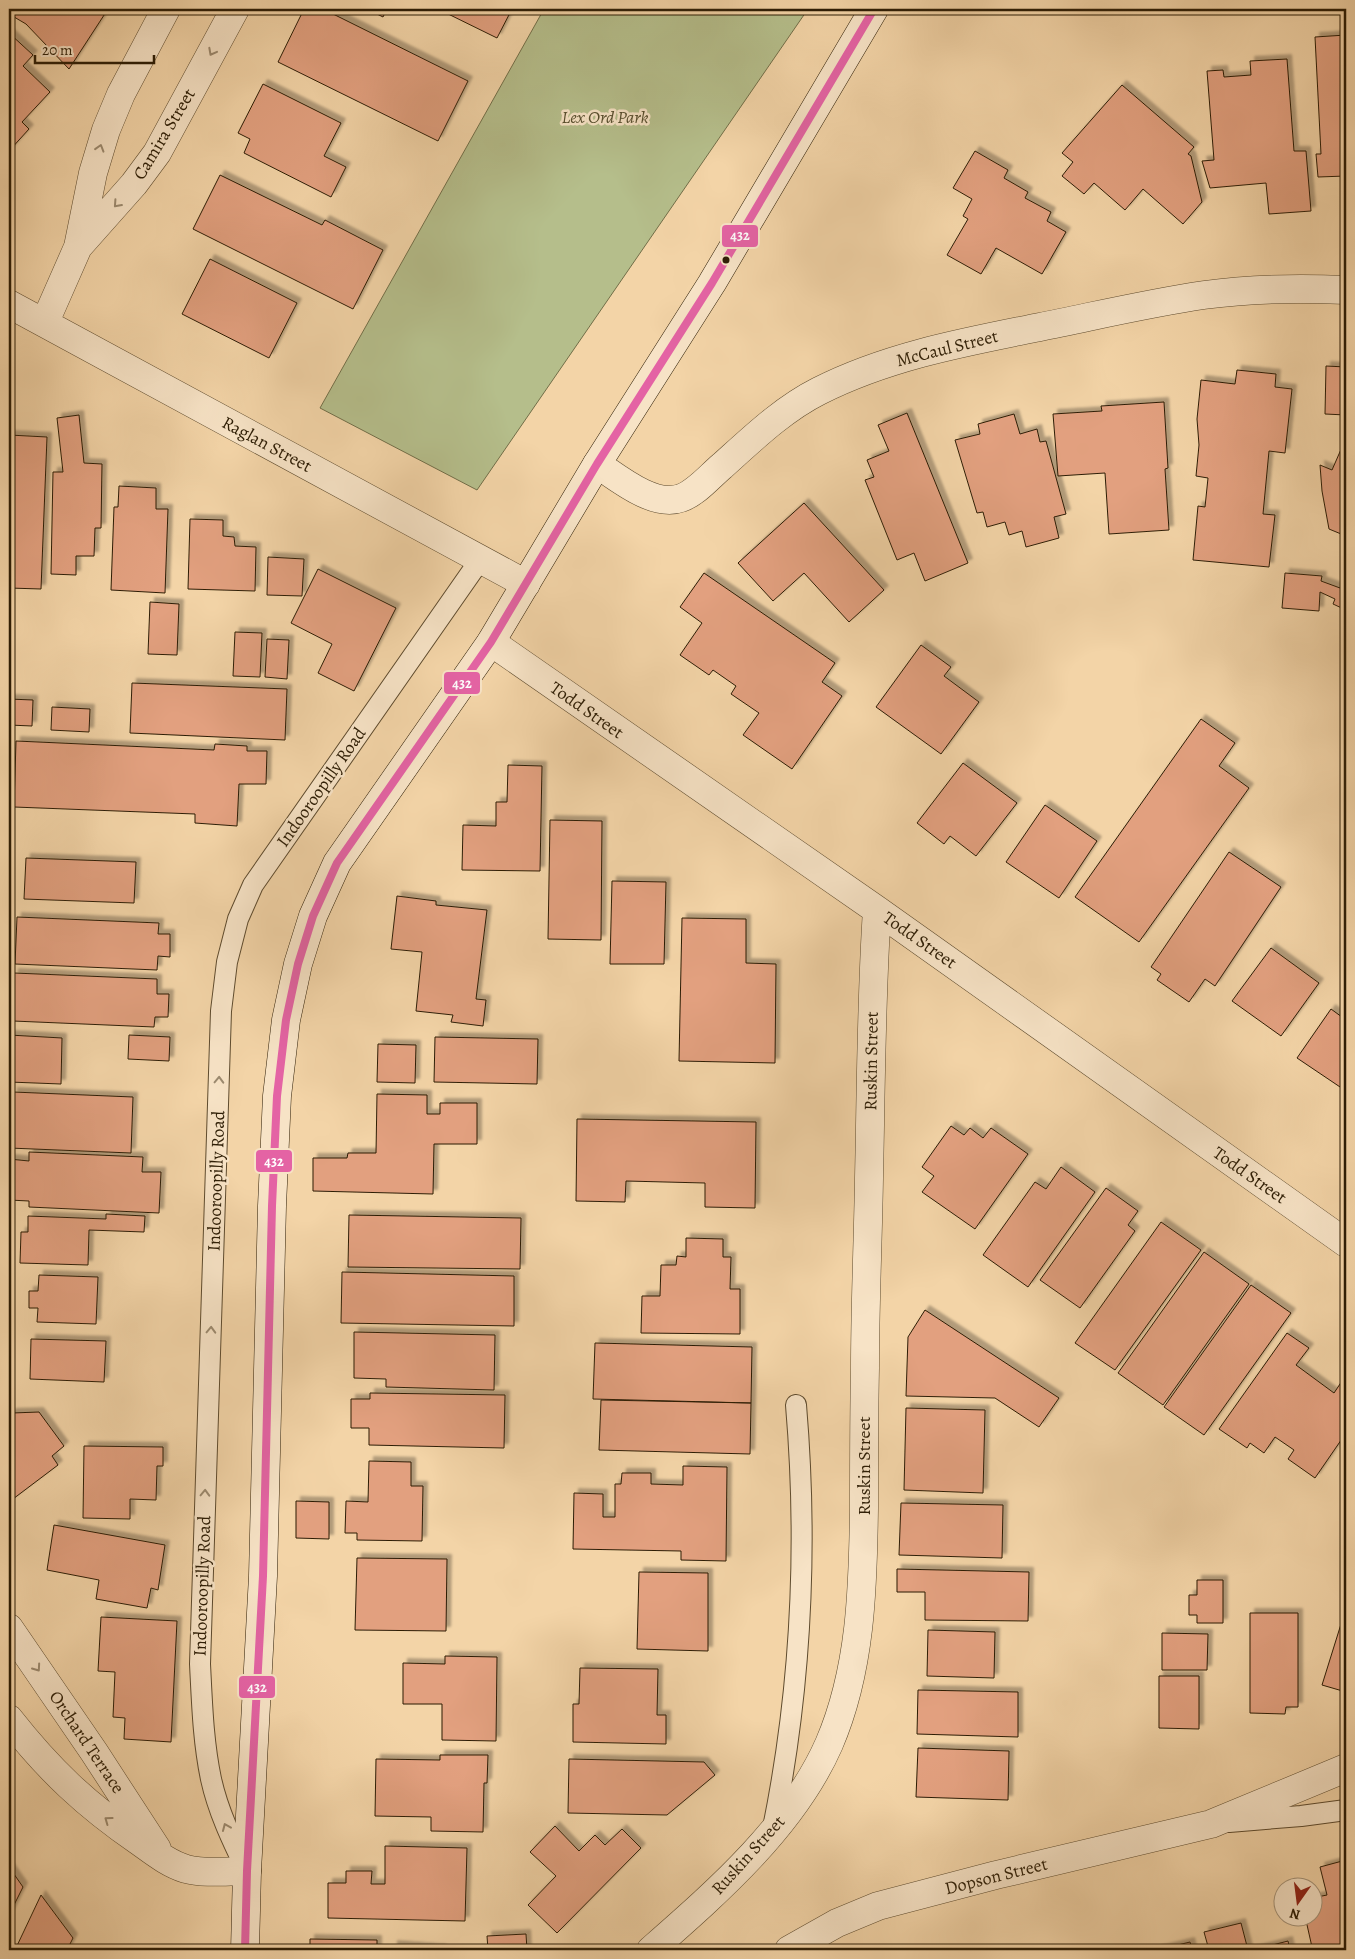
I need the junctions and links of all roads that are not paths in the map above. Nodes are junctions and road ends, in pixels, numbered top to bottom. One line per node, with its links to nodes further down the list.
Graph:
1 (166, 9): 4 (street, Camira Street, one-way to 1)
2 (235, 9): 4 (street, Camira Street, one-way to 4)
3 (874, 9): 8 (street, Indooroopilly Road)
4 (78, 247): 7 (street, Camira Street)
5 (1346, 290): 8 (street, McCaul Street)
6 (9, 304): 7 (street, Raglan Street)
7 (44, 322): 9 (street, Raglan Street)
8 (597, 464): 10 (street, Indooroopilly Road)
9 (480, 560): 10 (street, Raglan Street); 22 (lane, Indooroopilly Road, one-way to 9)
10 (526, 584): 11 (street, Indooroopilly Road)
11 (491, 642): 12 (street, Todd Street); 22 (street, Indooroopilly Road)
12 (877, 910): 13 (street, Todd Street); 20 (street, Ruskin Street)
13 (1346, 1243)
14 (796, 1405): 20 (lane)
15 (9, 1628): 21 (street, Orchard Terrace, one-way to 21)
16 (9, 1719): 21 (street, Orchard Terrace, one-way to 16)
17 (1346, 1768): 19 (street, Dopson Street)
18 (1346, 1810): 19 (lane, Dopson Street)
19 (1211, 1824): 25 (street, Dopson Street)
20 (772, 1832): 24 (street, Ruskin Street)
21 (163, 1858): 22 (street, Orchard Terrace)
22 (247, 1871): 23 (street, Indooroopilly Road)
23 (245, 1950)
24 (651, 1950)
25 (790, 1950)

